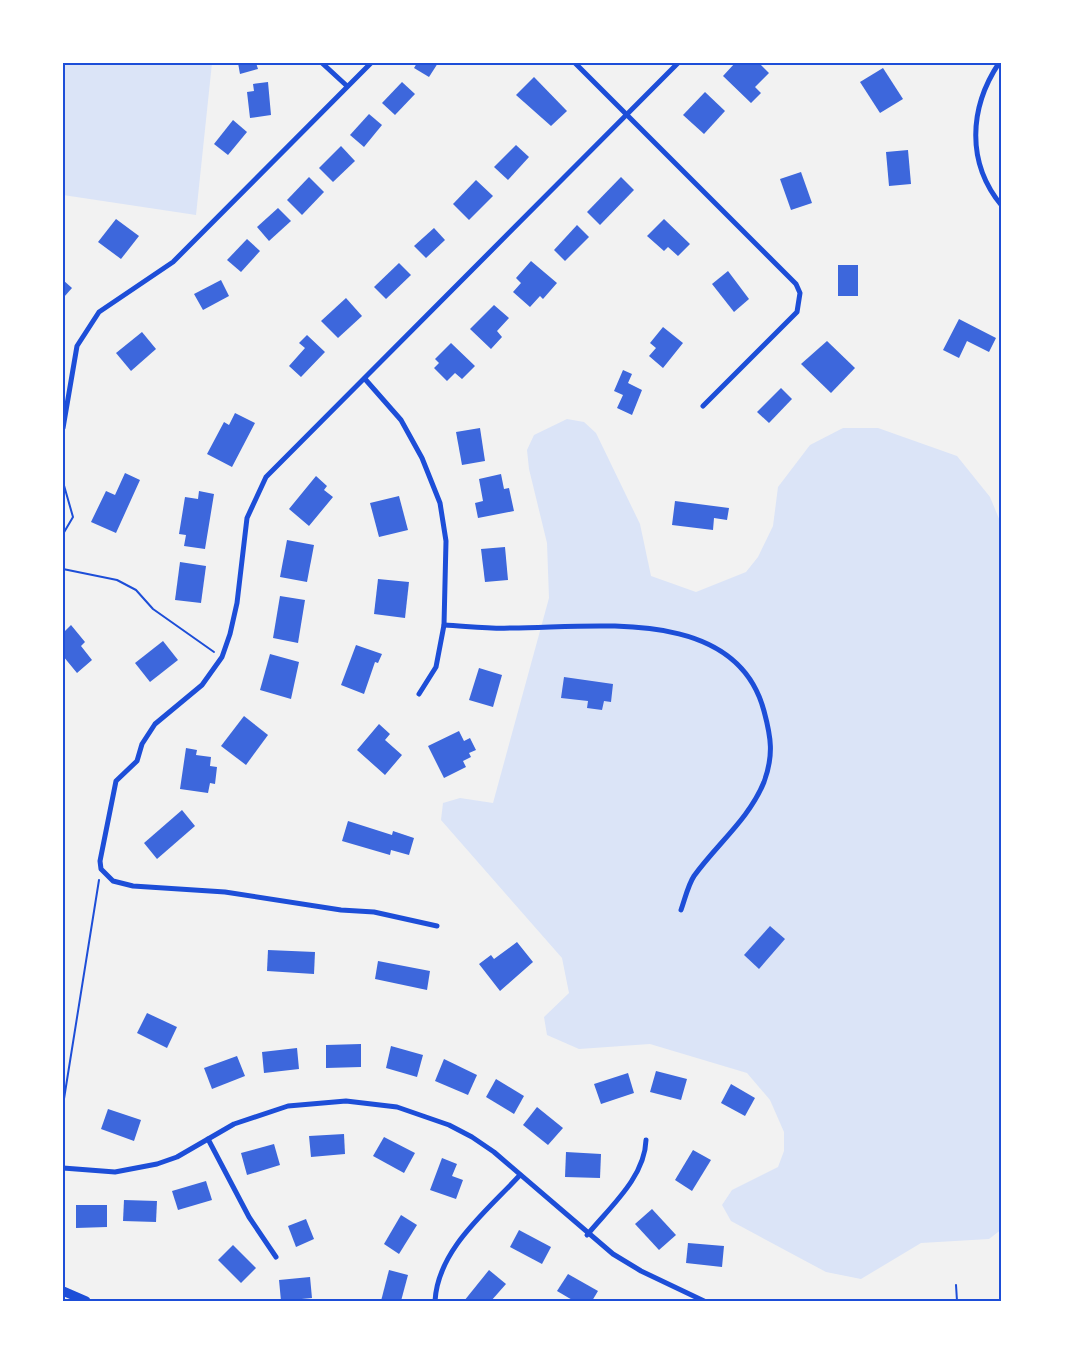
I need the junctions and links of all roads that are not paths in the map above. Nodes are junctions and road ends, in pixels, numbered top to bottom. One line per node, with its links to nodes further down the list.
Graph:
1 (322, 63): 6 (street)
2 (371, 63): 6 (street)
3 (575, 63): 7 (street)
4 (678, 63): 7 (street)
5 (999, 63): 8 (street)
6 (347, 86): 11 (street)
7 (627, 114): 9 (street); 10 (street)
8 (1002, 206)
9 (365, 379): 12 (street); 15 (street)
10 (704, 406)
11 (63, 428)
12 (444, 625): 13 (street); 14 (street)
13 (419, 694)
14 (681, 910)
15 (437, 926)
16 (208, 1139): 18 (street); 19 (street); 21 (street)
17 (646, 1140): 20 (street)
18 (63, 1168)
19 (520, 1175): 20 (street); 25 (street)
20 (587, 1235): 26 (street)
21 (276, 1257)
22 (956, 1285): 27 (lane)
23 (63, 1291): 24 (highway)
24 (86, 1301)
25 (435, 1301)
26 (704, 1301)
27 (957, 1301)

